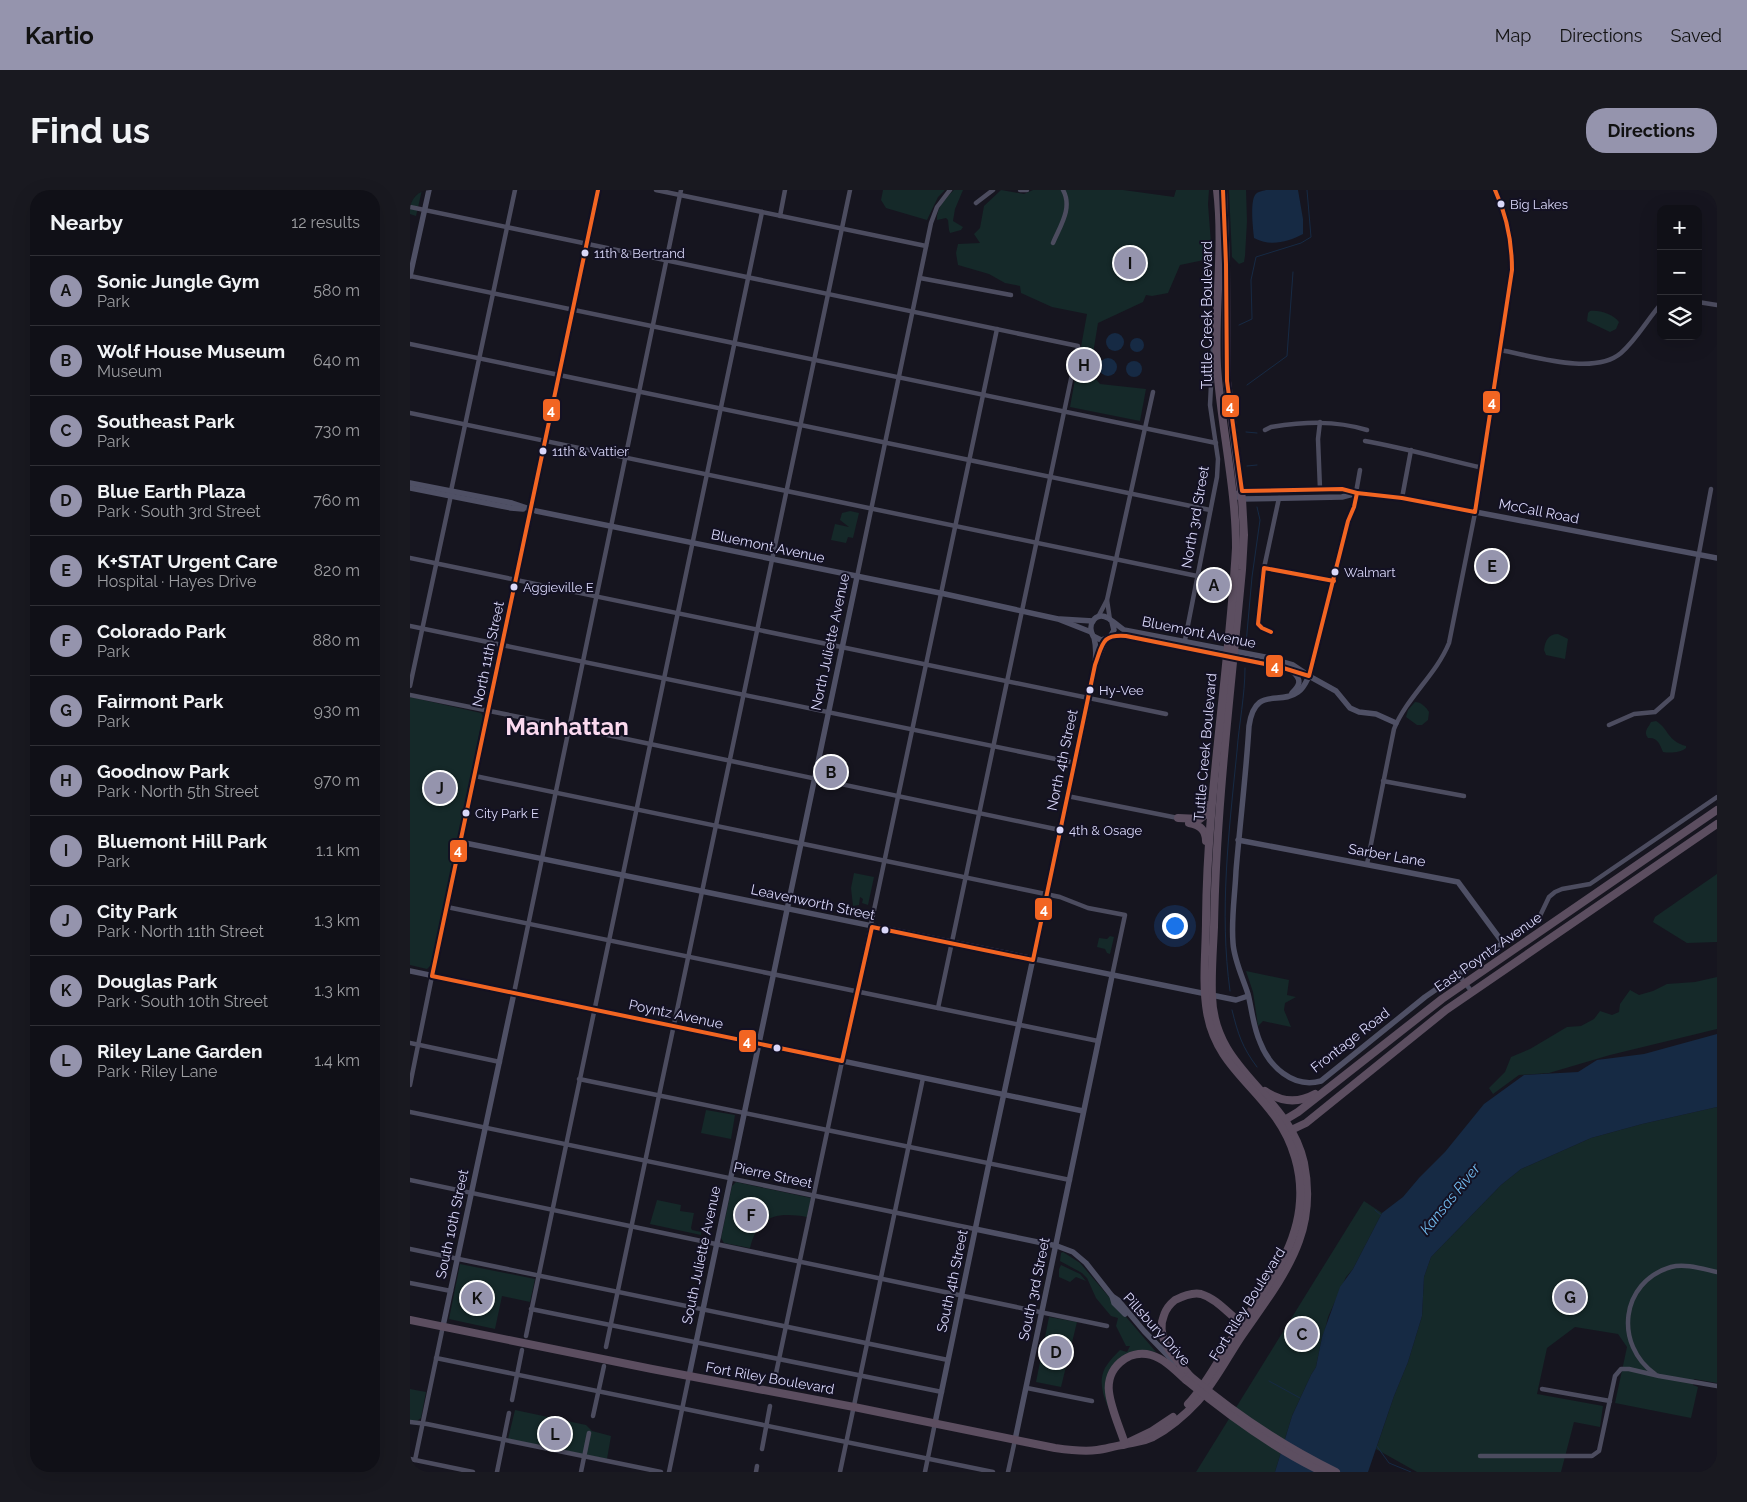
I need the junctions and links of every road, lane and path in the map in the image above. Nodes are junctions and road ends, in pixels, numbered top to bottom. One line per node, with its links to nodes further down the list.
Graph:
1 (429, 190): 18 (street)
2 (515, 190): 21 (street)
3 (598, 190): 24 (street, North 11th Street)
4 (656, 190): 15 (street)
5 (785, 190): 20 (street)
6 (850, 190): 22 (street)
7 (950, 190): 25 (street, North Juliette Avenue)
8 (994, 190): 16 (street)
9 (1020, 190): 10 (street)
10 (1027, 190)
11 (1063, 190): 23 (street)
12 (1218, 190): 38 (highway, Tuttle Creek Boulevard)
13 (1223, 190): 41 (highway, Tuttle Creek Boulevard)
14 (1495, 190): 44 (street)
15 (681, 193): 19 (street); 26 (street)
16 (976, 203)
17 (410, 207): 18 (street)
18 (424, 210): 21 (street); 27 (street)
19 (762, 212): 20 (street); 28 (street)
20 (780, 216): 22 (street)
21 (507, 227): 24 (street); 30 (street)
22 (842, 229): 25 (street); 31 (street)
23 (1053, 243)
24 (587, 244): 26 (street); 36 (street, North 11th Street)
25 (926, 246): 29 (street, North Juliette Avenue)
26 (667, 260): 28 (street); 39 (street)
27 (410, 276): 30 (street)
28 (748, 278): 31 (street); 42 (street)
29 (920, 278): 32 (street); 37 (street, North Juliette Avenue)
30 (493, 293): 36 (street); 45 (street)
31 (829, 294): 37 (street); 46 (street)
32 (1011, 295)
33 (1702, 303): 34 (street)
34 (1717, 305)
35 (1657, 309): 44 (street)
36 (573, 310): 39 (street); 49 (street, North 11th Street)
37 (913, 312): 40 (street); 50 (street, North Juliette Avenue)
38 (1218, 312): 47 (highway, Tuttle Creek Boulevard); 48 (street, North 3rd Street)
39 (653, 326): 42 (street); 51 (street)
40 (997, 329): 53 (street); 55 (street)
41 (1227, 334): 47 (highway); 84 (highway, Tuttle Creek Boulevard)
42 (734, 343): 46 (street); 54 (street)
43 (410, 344): 45 (street)
44 (1500, 350): 70 (street)
45 (479, 359): 49 (street); 58 (street)
46 (815, 360): 50 (street); 59 (street)
47 (1218, 365): 48 (highway); 83 (highway, Tuttle Creek Boulevard)
48 (1211, 372): 66 (street, North 3rd Street)
49 (559, 375): 51 (street); 63 (street, North 11th Street)
50 (899, 377): 53 (street); 65 (street, North Juliette Avenue)
51 (640, 392): 54 (street); 68 (street)
52 (1153, 392): 60 (street)
53 (983, 394): 55 (street); 69 (street)
54 (721, 409): 59 (street); 72 (street)
55 (1064, 411): 60 (street); 73 (street)
56 (410, 413): 58 (street)
57 (1320, 422): 61 (street); 62 (street); 76 (street)
58 (465, 424): 63 (street); 80 (street)
59 (801, 425): 65 (street); 79 (street)
60 (1145, 428): 66 (street); 82 (street)
61 (1265, 430)
62 (1367, 430)
63 (546, 441): 68 (street); 89 (street, North 11th Street)
64 (1365, 441): 67 (street)
65 (885, 443): 69 (street); 88 (street, North Juliette Avenue)
66 (1216, 443): 90 (street, North 3rd Street)
67 (1411, 450): 70 (street); 87 (street)
68 (626, 458): 72 (street); 92 (street)
69 (970, 460): 73 (street); 93 (street)
70 (1483, 468): 91 (street)
71 (1360, 470): 81 (street)
72 (707, 475): 79 (street); 94 (street)
73 (1050, 477): 82 (street); 95 (street)
74 (410, 482): 80 (street, Bluemont Avenue)
75 (410, 488): 80 (street, Bluemont Avenue)
76 (1320, 489): 78 (street, McCall Road); 81 (street, McCall Road); 86 (street)
77 (1711, 489): 96 (street)
78 (1302, 490): 84 (street, McCall Road); 85 (street)
79 (787, 491): 88 (street); 99 (street)
80 (451, 493): 89 (street, Bluemont Avenue); 89 (street, Bluemont Avenue); 101 (street)
81 (1357, 493): 86 (street, McCall Road); 87 (street, McCall Road); 128 (street)
82 (1131, 494): 90 (street); 100 (street)
83 (1234, 494): 84 (street, McCall Road); 123 (highway, Tuttle Creek Boulevard)
84 (1242, 495): 85 (street, McCall Road); 123 (highway, Tuttle Creek Boulevard)
85 (1279, 498): 86 (street, McCall Road); 116 (street)
86 (1299, 498)
87 (1402, 498): 91 (street, McCall Road)
88 (871, 509): 93 (street); 103 (street, North Juliette Avenue)
89 (531, 510): 92 (street, Bluemont Avenue); 104 (street, North 11th Street)
90 (1210, 510): 102 (street, North 3rd Street)
91 (1475, 512): 96 (street, McCall Road); 139 (street)
92 (612, 526): 94 (street, Bluemont Avenue); 106 (street)
93 (956, 526): 95 (street); 105 (street)
94 (693, 543): 99 (street, Bluemont Avenue); 109 (street)
95 (1036, 543): 100 (street); 108 (street)
96 (1698, 554): 98 (street, McCall Road); 141 (street)
97 (410, 558): 101 (street)
98 (1717, 558)
99 (773, 559): 103 (street, Bluemont Avenue); 115 (street)
100 (1117, 560): 102 (street); 107 (street)
101 (436, 563): 104 (street); 114 (street)
102 (1197, 576): 119 (street, North 3rd Street)
103 (857, 577): 105 (street, Bluemont Avenue); 122 (street, North Juliette Avenue)
104 (516, 579): 106 (street); 121 (street, North 11th Street)
105 (942, 594): 108 (street, Bluemont Avenue); 125 (street)
106 (598, 596): 109 (street); 124 (street)
107 (1107, 600): 111 (street); 112 (street)
108 (1022, 611): 110 (street, Bluemont Avenue); 130 (street)
109 (678, 613): 115 (street); 129 (street)
110 (1058, 619): 111 (street, Bluemont Avenue); 117 (street, Bluemont Avenue)
111 (1095, 619): 112 (street); 117 (street)
112 (1111, 621): 118 (street); 119 (street, Bluemont Avenue)
113 (410, 626): 114 (street)
114 (422, 629): 121 (street); 131 (street)
115 (758, 630): 122 (street); 133 (street)
116 (1271, 632)
117 (1093, 635): 118 (street); 126 (street, North 4th Street)
118 (1109, 637): 120 (street, Bluemont Avenue); 126 (street, North 4th Street)
119 (1184, 640): 120 (street); 123 (street, Bluemont Avenue)
120 (1160, 643): 123 (street, Bluemont Avenue)
121 (502, 645): 124 (street); 136 (street, North 11th Street)
122 (842, 647): 125 (street); 137 (street, North Juliette Avenue)
123 (1230, 654): 127 (street, Bluemont Avenue); 128 (street, Bluemont Avenue); 145 (highway, Tuttle Creek Boulevard); 192 (highway, Tuttle Creek Boulevard)
124 (584, 662): 129 (street); 140 (street)
125 (927, 664): 130 (street); 142 (street)
126 (1095, 665): 135 (street, North 4th Street)
127 (1288, 669): 128 (street, Bluemont Avenue); 134 (street)
128 (1309, 676): 134 (street); 139 (street, Bluemont Avenue)
129 (664, 679): 133 (street); 143 (street)
130 (1007, 681): 135 (street); 144 (street)
131 (410, 686)
132 (410, 695): 136 (street)
133 (744, 695): 137 (street); 146 (street)
134 (1288, 696): 163 (street, Frontage Road)
135 (1088, 698): 138 (street); 147 (street, North 4th Street)
136 (488, 711): 140 (street); 148 (street, North 11th Street)
137 (828, 713): 142 (street); 149 (street, North Juliette Avenue)
138 (1166, 714)
139 (1396, 723): 150 (street)
140 (570, 725): 143 (street); 151 (street)
141 (1609, 725)
142 (913, 730): 144 (street); 152 (street)
143 (650, 744): 146 (street); 156 (street)
144 (993, 747): 147 (street); 158 (street)
145 (1216, 759): 159 (highway); 167 (highway, Tuttle Creek Boulevard)
146 (730, 761): 149 (street); 161 (street)
147 (1075, 763): 153 (street, North 4th Street)
148 (474, 776): 151 (street); 164 (street, North 11th Street)
149 (814, 778): 152 (street); 165 (street, North Juliette Avenue)
150 (1383, 781): 154 (street); 169 (street)
151 (555, 792): 156 (street); 166 (street)
152 (899, 796): 158 (street); 168 (street)
153 (1067, 796): 159 (street); 162 (street, North 4th Street)
154 (1464, 796)
155 (1717, 797): 180 (street, Frontage Road)
156 (636, 809): 161 (street); 170 (street)
157 (1717, 810): 188 (highway, East Poyntz Avenue)
158 (979, 812): 162 (street); 171 (street)
159 (1178, 818): 167 (highway)
160 (1717, 824): 190 (highway, East Poyntz Avenue)
161 (717, 826): 165 (street); 172 (street)
162 (1060, 830): 173 (street, North 4th Street)
163 (1238, 840): 169 (street, Sarber Lane); 193 (street, Frontage Road)
164 (460, 842): 166 (street, Leavenworth Street); 174 (street, North 11th Street)
165 (801, 844): 168 (street); 175 (street, North Juliette Avenue)
166 (541, 858): 170 (street, Leavenworth Street); 176 (street)
167 (1208, 860): 192 (highway, Tuttle Creek Boulevard)
168 (884, 861): 171 (street); 177 (street)
169 (1367, 864): 180 (street, Sarber Lane)
170 (622, 875): 172 (street, Leavenworth Street); 178 (street)
171 (966, 878): 173 (street); 179 (street)
172 (703, 892): 175 (street, Leavenworth Street); 181 (street)
173 (1046, 894): 182 (street, North 4th Street); 187 (street)
174 (447, 907): 176 (street); 186 (street, North 11th Street)
175 (787, 909): 177 (street, Leavenworth Street); 184 (street, North Juliette Avenue)
176 (528, 924): 178 (street); 191 (street)
177 (872, 927): 179 (street, Leavenworth Street); 189 (street)
178 (609, 940): 181 (street); 195 (street)
179 (951, 943): 182 (street, Leavenworth Street); 194 (street)
180 (1503, 943): 185 (street, Frontage Road)
181 (689, 957): 184 (street); 197 (street)
182 (1033, 960): 187 (street, Leavenworth Street); 196 (street, North 4th Street)
183 (410, 971): 186 (street, Poyntz Avenue)
184 (774, 974): 189 (street); 200 (street, North Juliette Avenue)
185 (1458, 974): 188 (street); 193 (street, Frontage Road)
186 (432, 976): 191 (street, Poyntz Avenue); 201 (street)
187 (1112, 976): 192 (street, Leavenworth Street); 198 (street)
188 (1465, 983): 190 (street); 208 (highway, East Poyntz Avenue)
189 (857, 992): 194 (street); 202 (street)
190 (1472, 992): 215 (highway, East Poyntz Avenue)
191 (514, 993): 195 (street, Poyntz Avenue); 203 (street, South 10th Street)
192 (1208, 995): 193 (street, Leavenworth Street); 206 (highway, Tuttle Creek Boulevard); 214 (highway, Tuttle Creek Boulevard)
193 (1248, 996)
194 (938, 1008): 196 (street)
195 (594, 1010): 197 (street, Poyntz Avenue); 205 (street)
196 (1018, 1025): 198 (street); 209 (street, North 4th Street)
197 (674, 1027): 200 (street, Poyntz Avenue); 210 (street)
198 (1098, 1041): 211 (street)
199 (410, 1043): 201 (street)
200 (759, 1044): 202 (street, Poyntz Avenue); 213 (street, South Juliette Avenue)
201 (418, 1045): 203 (street); 207 (street)
202 (842, 1061): 204 (street, Poyntz Avenue); 217 (street)
203 (500, 1062): 216 (street, South 10th Street)
204 (923, 1078): 209 (street, Poyntz Avenue); 220 (street)
205 (580, 1079): 210 (street); 219 (street)
206 (1255, 1084): 208 (highway); 214 (highway, Tuttle Creek Boulevard)
207 (410, 1085)
208 (1324, 1091): 214 (highway, East Poyntz Avenue)
209 (1004, 1094): 211 (street, Poyntz Avenue); 223 (street, South 4th Street)
210 (660, 1095): 213 (street); 222 (street)
211 (1083, 1111): 226 (street, South 3rd Street)
212 (410, 1112): 216 (street, Pierre Street)
213 (744, 1113): 217 (street); 224 (street, South Juliette Avenue)
214 (1283, 1122): 218 (highway, Tuttle Creek Boulevard)
215 (1306, 1123): 218 (highway, East Poyntz Avenue); 221 (highway)
216 (486, 1128): 219 (street, Pierre Street); 227 (street, South 10th Street)
217 (828, 1130): 220 (street); 228 (street)
218 (1288, 1131): 221 (highway, Fort Riley Boulevard); 253 (highway, Fort Riley Boulevard)
219 (566, 1144): 222 (street, Pierre Street); 229 (street)
220 (909, 1146): 223 (street); 230 (street)
221 (1299, 1148): 253 (highway, Fort Riley Boulevard)
222 (646, 1161): 224 (street, Pierre Street); 231 (street)
223 (989, 1163): 226 (street); 232 (street, South 4th Street)
224 (730, 1178): 228 (street, Pierre Street); 233 (street, South Juliette Avenue)
225 (410, 1180): 227 (street)
226 (1070, 1180): 234 (street, South 3rd Street)
227 (472, 1193): 229 (street); 236 (street, South 10th Street)
228 (814, 1196): 230 (street, Pierre Street); 237 (street)
229 (552, 1209): 231 (street); 239 (street)
230 (895, 1213): 232 (street, Pierre Street); 240 (street)
231 (632, 1226): 233 (street); 243 (street)
232 (975, 1229): 234 (street, Pierre Street); 244 (street, South 4th Street)
233 (717, 1244): 237 (street); 247 (street, South Juliette Avenue)
234 (1057, 1246): 245 (street, Pierre Street); 248 (street, South 3rd Street)
235 (410, 1249): 236 (street)
236 (457, 1259): 239 (street); 242 (street, South 10th Street)
237 (800, 1261): 240 (street); 254 (street)
238 (1717, 1272): 267 (street)
239 (538, 1276): 243 (street); 246 (street)
240 (881, 1278): 244 (street); 257 (street)
241 (410, 1283): 242 (street)
242 (450, 1291): 251 (street, South 10th Street)
243 (618, 1293): 247 (street); 250 (street)
244 (962, 1295): 248 (street); 262 (street, South 4th Street)
245 (1112, 1296): 269 (street, Pillsbury Drive)
246 (531, 1309): 250 (street); 255 (street)
247 (703, 1310): 254 (street); 256 (street, South Juliette Avenue)
248 (1042, 1312): 252 (street); 271 (street, South 3rd Street)
249 (410, 1320): 251 (highway, Fort Riley Boulevard)
250 (611, 1325): 256 (street); 258 (street)
251 (443, 1326): 260 (street, South 10th Street); 265 (highway, Fort Riley Boulevard)
252 (1107, 1326)
253 (1245, 1326): 269 (highway); 291 (highway, Fort Riley Boulevard)
254 (786, 1327): 257 (street); 261 (street)
255 (526, 1336)
256 (696, 1342): 261 (street); 265 (street, South Juliette Avenue)
257 (866, 1344): 262 (street); 266 (street)
258 (606, 1347)
259 (522, 1350): 264 (street)
260 (436, 1358): 264 (street); 284 (street, South 10th Street)
261 (780, 1358): 266 (street); 268 (street)
262 (948, 1360): 274 (street, South 4th Street)
263 (604, 1366): 273 (street)
264 (517, 1374): 273 (street); 275 (street)
265 (689, 1376): 279 (highway, Fort Riley Boulevard); 280 (street, South Juliette Avenue)
266 (860, 1376): 274 (street); 279 (street)
267 (1659, 1376): 270 (street); 277 (street)
268 (775, 1378)
269 (1188, 1378): 291 (highway); 310 (highway, Pillsbury Drive, bridge); 311 (highway, Pillsbury Drive, bridge)
270 (1717, 1386)
271 (1027, 1388): 276 (street); 289 (street, South 3rd Street)
272 (1542, 1389): 277 (street)
273 (598, 1390): 280 (street); 282 (street)
274 (942, 1392): 285 (street, South 4th Street)
275 (512, 1400)
276 (1092, 1401)
277 (1610, 1401): 294 (street)
278 (770, 1406): 286 (street)
279 (854, 1407): 285 (highway, Fort Riley Boulevard); 290 (street)
280 (682, 1408): 286 (street); 304 (street, South Juliette Avenue)
281 (509, 1413): 288 (street)
282 (593, 1416)
283 (410, 1422): 284 (street)
284 (423, 1424): 288 (street); 296 (street, South 10th Street)
285 (935, 1424): 289 (highway, Fort Riley Boulevard); 295 (street, South 4th Street)
286 (766, 1425): 290 (street); 292 (street)
287 (589, 1433): 293 (street)
288 (504, 1440): 293 (street); 301 (street)
289 (1015, 1440): 291 (highway, Fort Riley Boulevard); 309 (street, South 3rd Street)
290 (847, 1442): 295 (street); 306 (street)
291 (1125, 1444)
292 (762, 1449)
293 (584, 1456): 302 (street); 303 (street)
294 (1480, 1456)
295 (928, 1458): 307 (street, South 4th Street); 308 (street)
296 (413, 1460): 297 (street)
297 (440, 1465): 299 (street); 300 (street)
298 (757, 1466): 305 (street)
299 (438, 1472)
300 (473, 1472)
301 (497, 1472)
302 (581, 1472)
303 (661, 1472)
304 (669, 1472)
305 (756, 1472)
306 (840, 1472)
307 (925, 1472)
308 (993, 1472)
309 (1008, 1472)
310 (1323, 1472)
311 (1336, 1472)

